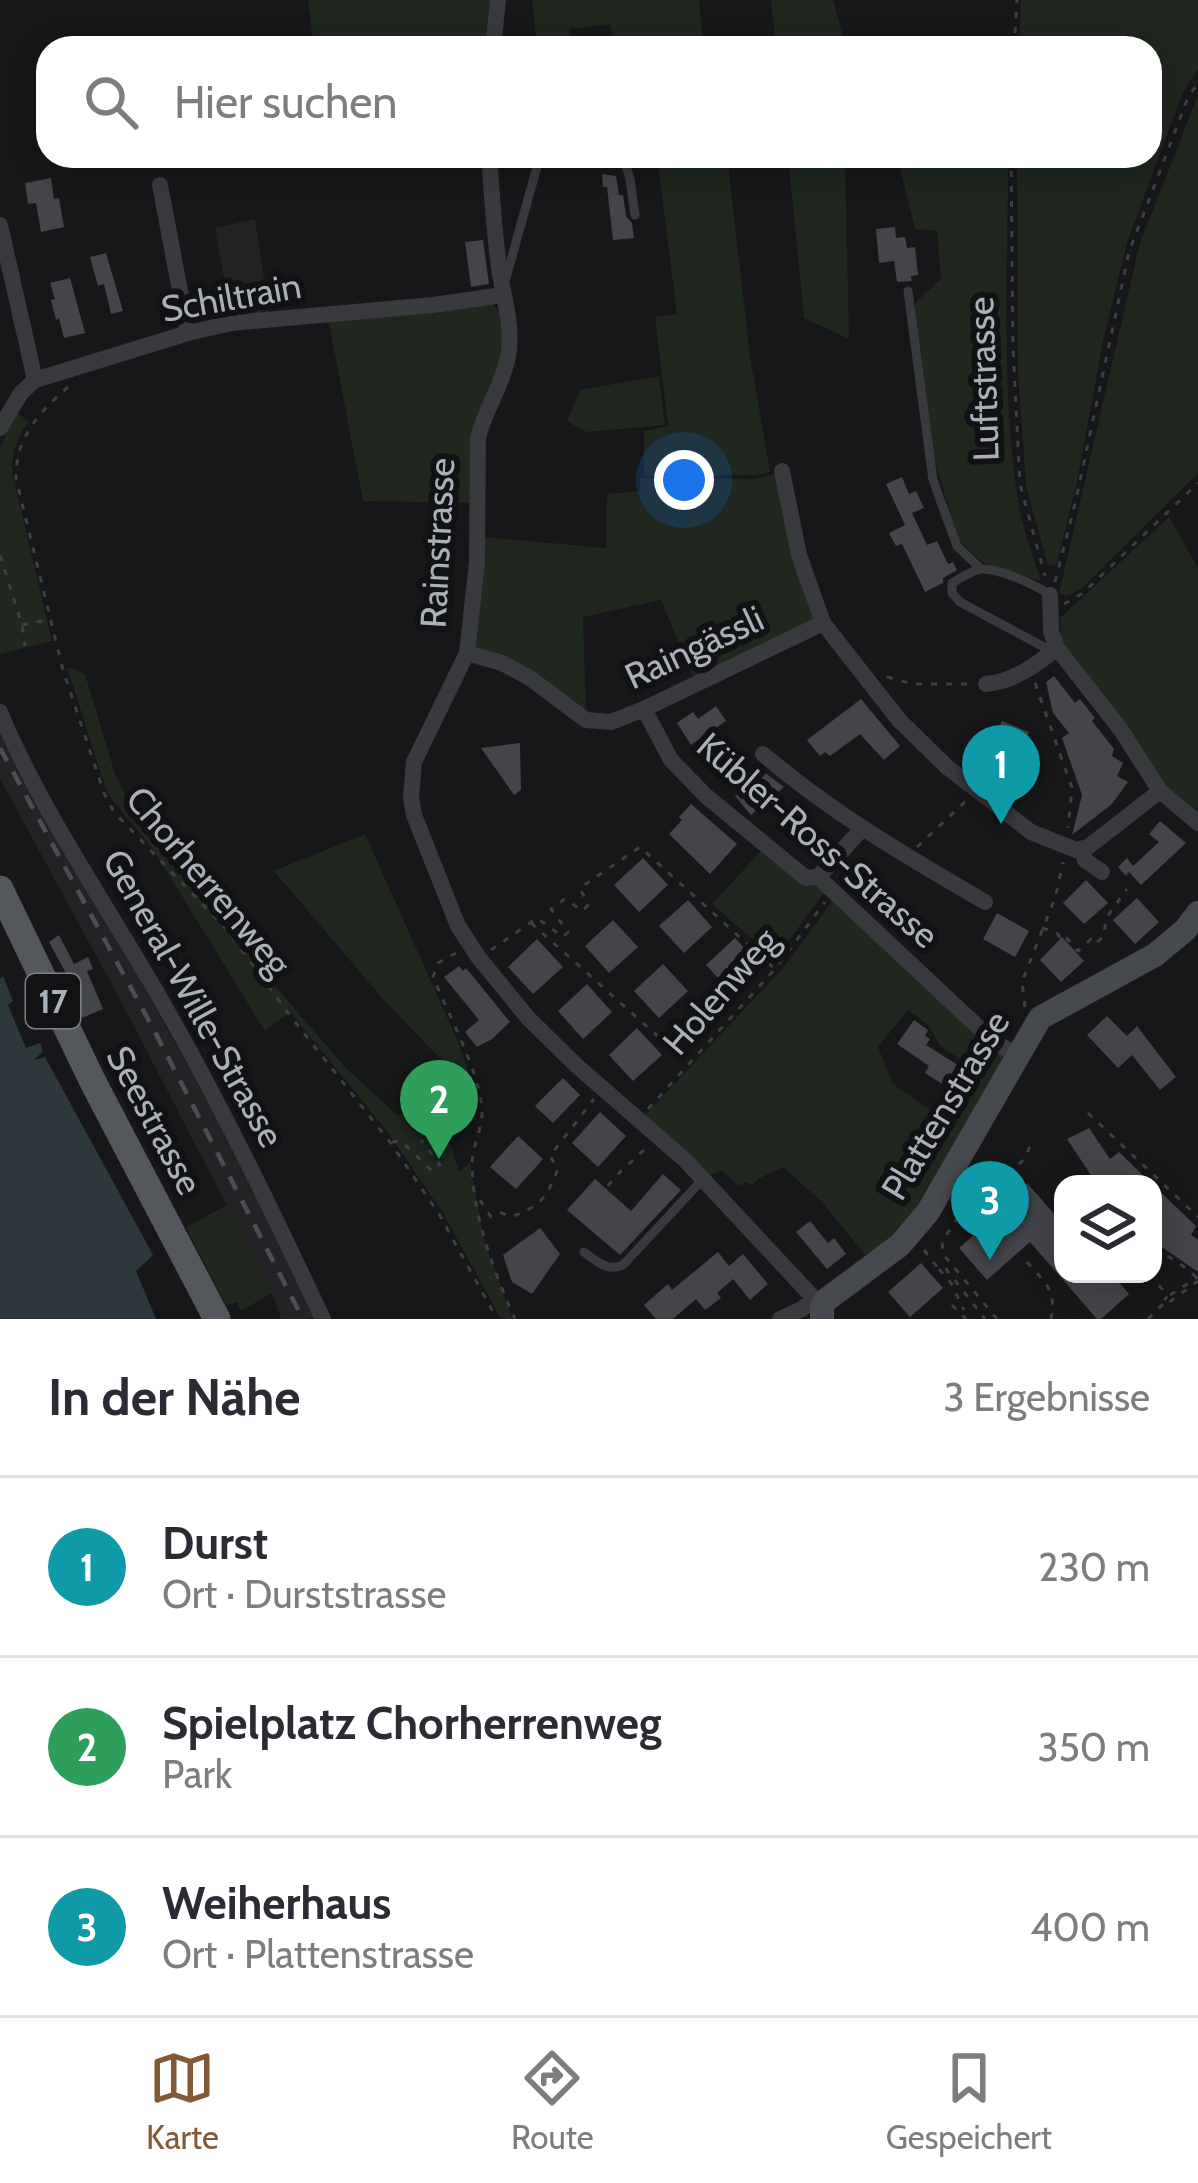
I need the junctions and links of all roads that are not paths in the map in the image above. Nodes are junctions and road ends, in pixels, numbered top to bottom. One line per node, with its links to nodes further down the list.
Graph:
1 (498, 0): 2 (street)
2 (494, 36)
3 (490, 168): 10 (street, Rainstrasse)
4 (536, 168): 10 (lane)
5 (627, 168): 7 (lane)
6 (160, 184): 11 (street)
7 (635, 215)
8 (0, 225): 12 (street)
9 (908, 291): 15 (lane)
10 (503, 295): 11 (street, Schiltrain); 19 (street, Rainstrasse)
11 (188, 333): 12 (street, Schiltrain)
12 (38, 388): 13 (street)
13 (0, 428)
14 (782, 471): 17 (street)
15 (981, 569): 16 (lane); 18 (lane)
16 (1050, 602): 18 (street)
17 (823, 623): 21 (street, Raingässli); 27 (street)
18 (1057, 648): 20 (street); 24 (street)
19 (467, 653): 21 (street, Raingässli); 34 (street, Rainstrasse)
20 (986, 684)
21 (644, 709): 29 (street, Kübler-Ross-Strasse)
22 (0, 712): 38 (street, General-Wille-Strasse)
23 (763, 754): 26 (street)
24 (1160, 791): 25 (street); 27 (street)
25 (1198, 823)
26 (861, 830): 29 (street); 31 (street)
27 (1075, 848): 28 (street)
28 (1102, 872)
29 (818, 877): 33 (street, Kübler-Ross-Strasse)
30 (0, 889): 37 (main road, Seestrasse / 17)
31 (985, 902)
32 (1195, 924): 33 (street, Plattenstrasse)
33 (1017, 1056): 36 (street, Plattenstrasse)
34 (703, 1179): 35 (lane); 36 (street, Rainstrasse)
35 (584, 1252)
36 (819, 1308): 39 (street, Plattenstrasse)
37 (217, 1319)
38 (323, 1319)
39 (780, 1319)

